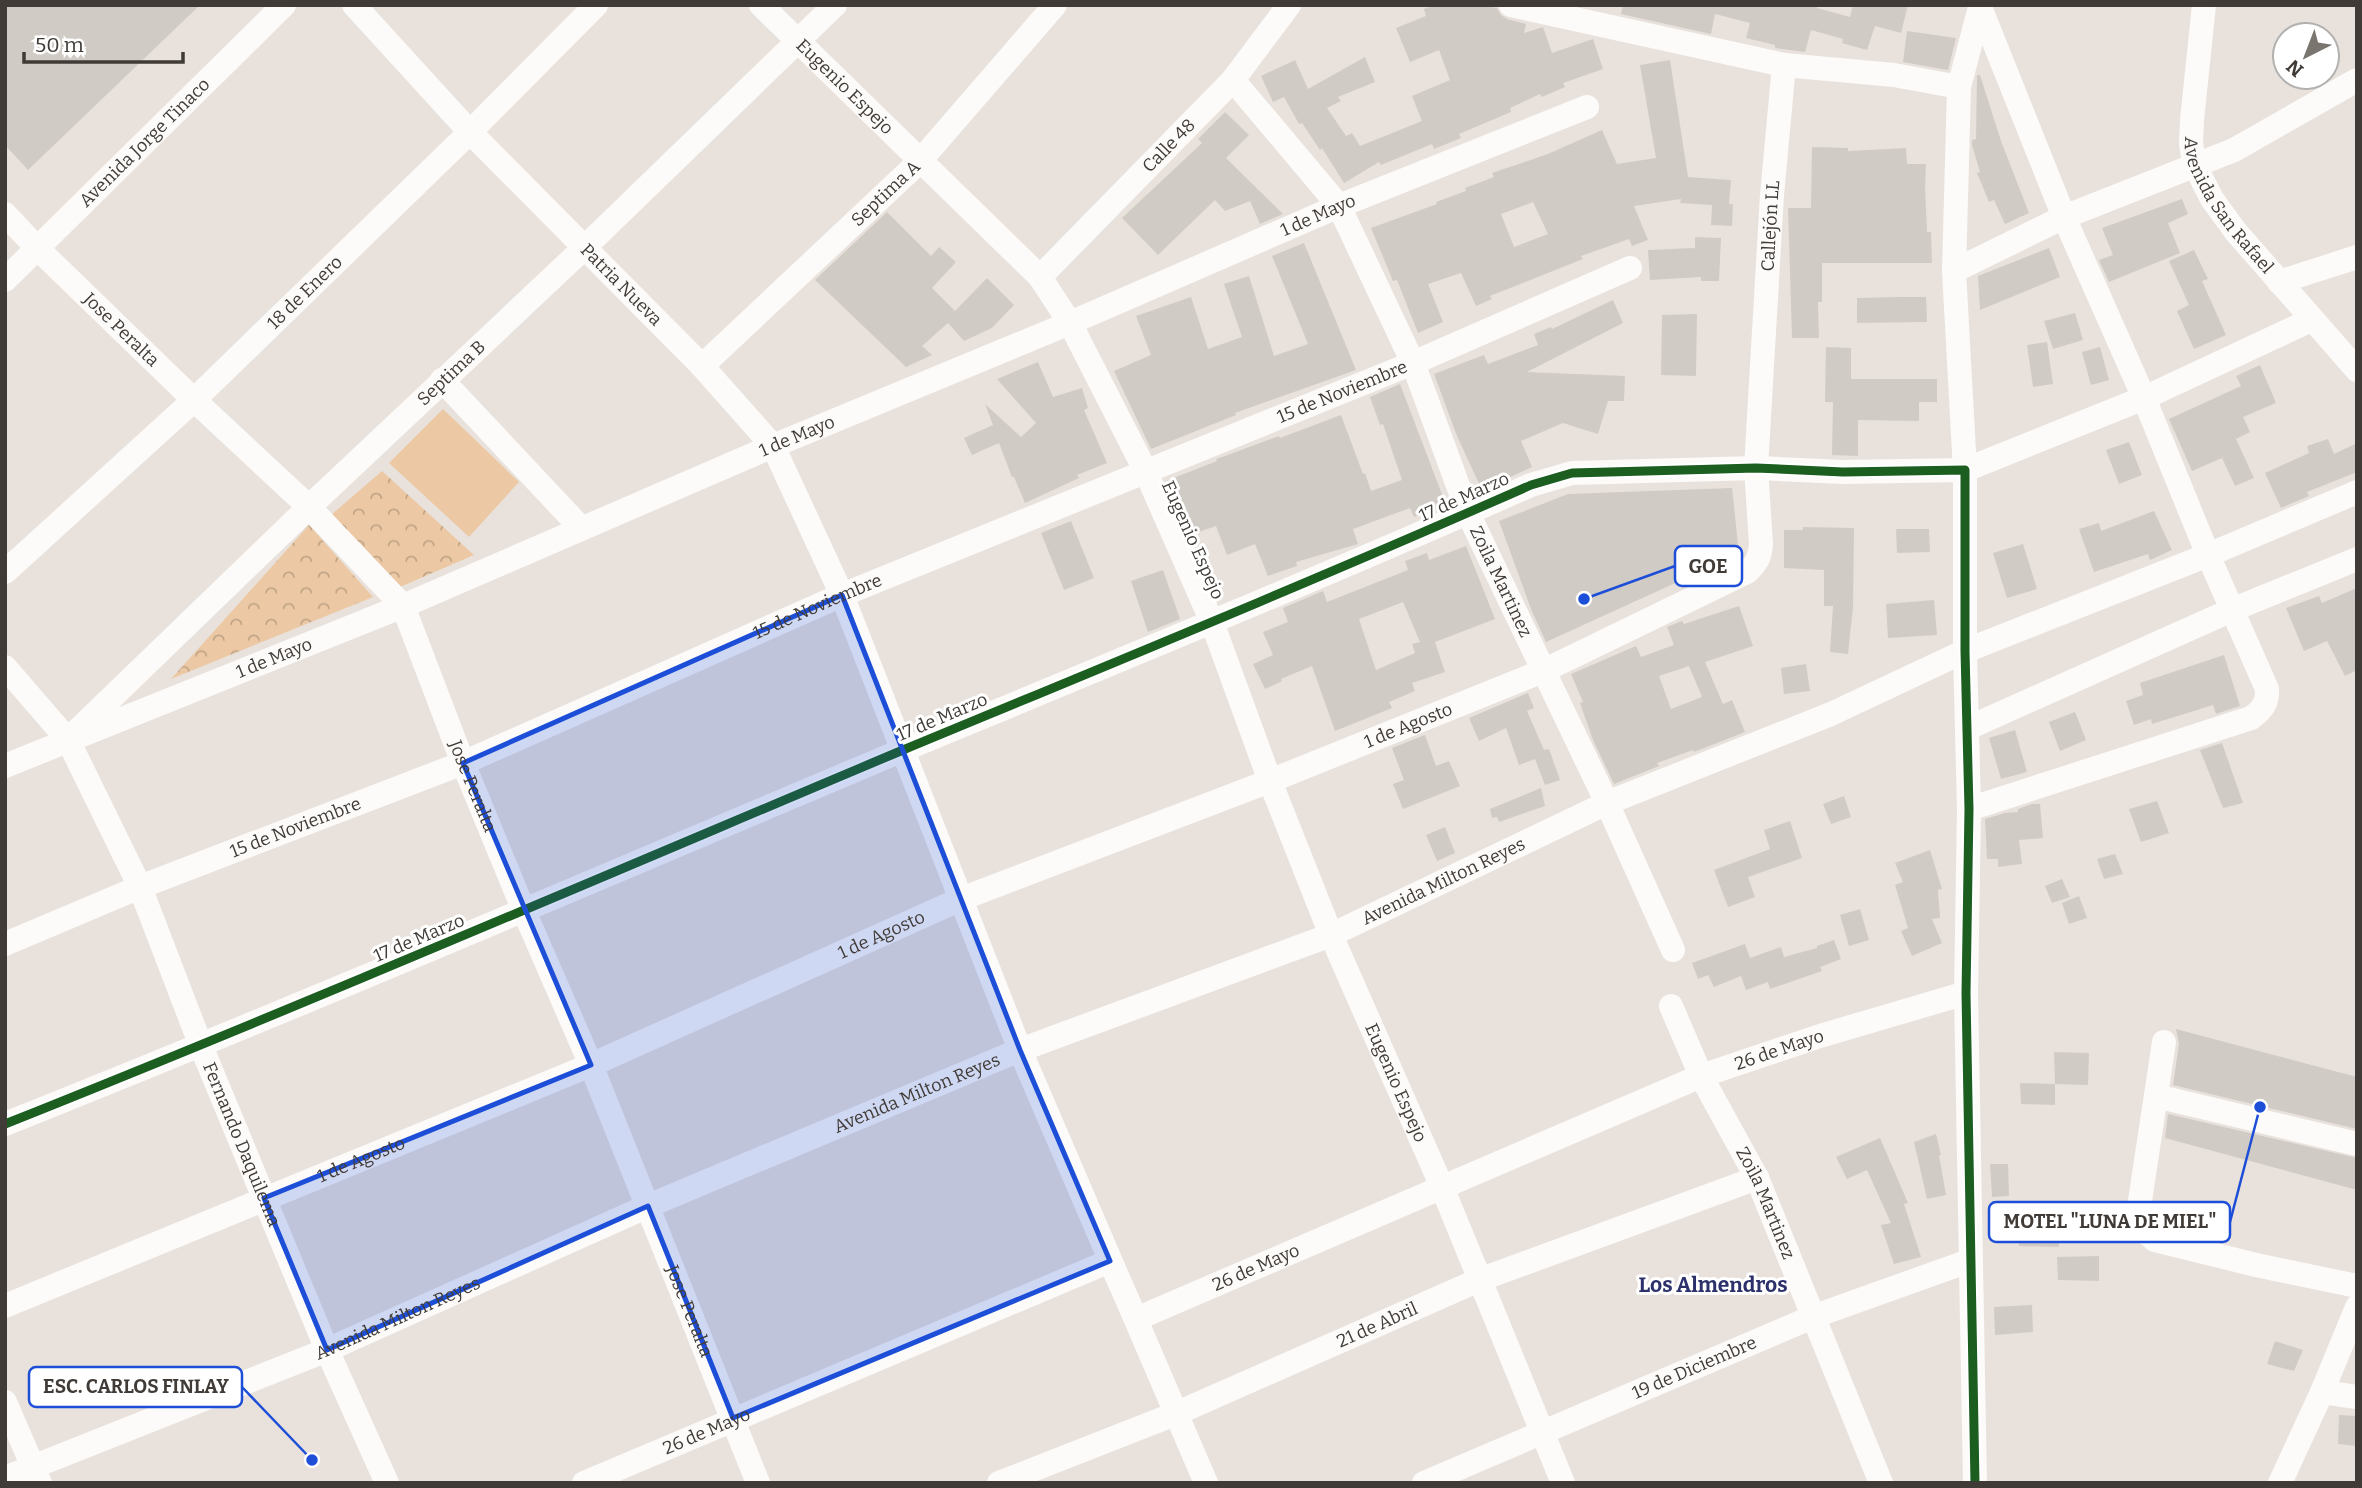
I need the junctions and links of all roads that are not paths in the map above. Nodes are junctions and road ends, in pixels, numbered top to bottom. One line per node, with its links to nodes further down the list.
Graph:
1 (284, 5): 24 (street, Avenida Jorge Tinaco)
2 (354, 5): 17 (street, Patria Nueva)
3 (596, 5): 17 (street, 18 de Enero)
4 (761, 5): 11 (street, Eugenio Espejo)
5 (835, 5): 11 (street, Septima B)
6 (1055, 5): 18 (street, Septima A)
7 (1289, 5): 14 (street, Calle 48)
8 (1511, 5): 12 (street)
9 (2204, 5): 19 (street, Avenida San Rafael)
10 (1978, 6): 15 (street); 22 (street)
11 (797, 43): 18 (street, Eugenio Espejo); 23 (street, Septima B)
12 (1784, 65): 15 (street); 40 (street, Callejón LL)
13 (2357, 79): 19 (street)
14 (1233, 80): 20 (street, Zoila Martinez); 28 (street, Calle 48)
15 (1959, 87): 27 (street)
16 (1587, 107): 20 (street, 1 de Mayo)
17 (471, 132): 23 (street, Patria Nueva); 38 (street, 18 de Enero)
18 (920, 161): 28 (street, Eugenio Espejo); 34 (street, Septima A)
19 (2194, 164): 22 (street); 30 (street, Avenida San Rafael)
20 (1339, 206): 32 (street, 1 de Mayo); 33 (street, Zoila Martinez)
21 (5, 214): 24 (street, Jose Peralta)
22 (2064, 217): 27 (street); 37 (street)
23 (585, 247): 34 (street, Patria Nueva); 36 (street, Septima B)
24 (38, 249): 29 (street, Avenida Jorge Tinaco); 38 (street, Jose Peralta)
25 (2357, 257): 30 (street)
26 (1630, 268): 33 (street, 15 de Noviembre)
27 (1954, 271): 42 (street)
28 (1040, 277): 32 (street, Eugenio Espejo)
29 (5, 280)
30 (2279, 282): 31 (street, Avenida San Rafael)
31 (2311, 320): 35 (street, Avenida San Rafael); 37 (street)
32 (1070, 323): 39 (street, 1 de Mayo); 41 (street, Eugenio Espejo)
33 (1413, 363): 41 (street, 15 de Noviembre); 45 (street, Zoila Martinez)
34 (702, 366): 39 (street, Patria Nueva)
35 (2357, 370)
36 (442, 380): 44 (street, Septima B); 46 (street)
37 (2144, 398): 42 (street); 47 (street)
38 (194, 400): 44 (street, Jose Peralta); 50 (street, 18 de Enero)
39 (773, 446): 46 (street, 1 de Mayo); 51 (street, Patria Nueva)
40 (1756, 468): 42 (street, 17 de Marzo); 45 (street, 17 de Marzo); 49 (street, Callejón LL)
41 (1145, 470): 51 (street, 15 de Noviembre); 54 (street, Eugenio Espejo)
42 (1965, 470): 55 (street)
43 (2357, 492): 47 (street, Avenida Milton Reyes)
44 (309, 507): 52 (street, Jose Peralta); 59 (street, Septima B)
45 (1468, 513): 54 (street, 17 de Marzo); 57 (street, Zoila Martinez)
46 (581, 528): 52 (street, 1 de Mayo)
47 (2208, 555): 53 (street); 55 (street, Avenida Milton Reyes)
48 (2357, 559): 53 (street)
49 (1756, 564): 57 (street, 1 de Agosto)
50 (5, 572)
51 (842, 596): 60 (street, Patria Nueva); 61 (street, 15 de Noviembre)
52 (402, 606): 59 (street, 1 de Mayo); 61 (street, Jose Peralta)
53 (2234, 610): 58 (street); 65 (street)
54 (1212, 622): 60 (street, 17 de Marzo); 63 (street, Eugenio Espejo)
55 (1965, 651): 58 (street); 64 (street, Avenida Milton Reyes)
56 (5, 667): 59 (street, Fernando Daquilema)
57 (1543, 671): 63 (street, 1 de Agosto); 64 (street, Zoila Martinez)
58 (1968, 728): 65 (street)
59 (68, 740): 62 (street, 1 de Mayo); 66 (street, Fernando Daquilema)
60 (903, 751): 67 (street, Patria Nueva); 68 (street, 17 de Marzo)
61 (463, 763): 66 (street, 15 de Noviembre); 68 (street, Jose Peralta)
62 (5, 766)
63 (1270, 781): 67 (street, 1 de Agosto); 69 (street, Eugenio Espejo)
64 (1607, 803): 69 (street, Avenida Milton Reyes); 71 (street, Zoila Martinez)
65 (1969, 809): 72 (street)
66 (140, 887): 70 (street, 15 de Noviembre); 75 (street, Fernando Daquilema)
67 (961, 899): 76 (street, Patria Nueva); 77 (street, 1 de Agosto)
68 (524, 911): 75 (street, 17 de Marzo); 77 (street, Jose Peralta)
69 (1331, 934): 76 (street, Avenida Milton Reyes); 83 (street, Eugenio Espejo)
70 (5, 944)
71 (1673, 950)
72 (1966, 993): 78 (street, 26 de Mayo); 87 (street)
73 (1671, 1006): 78 (street, Zoila Martinez)
74 (2164, 1042): 79 (street)
75 (201, 1046): 80 (street, 17 de Marzo); 84 (street, Fernando Daquilema)
76 (1020, 1050): 85 (street, Avenida Milton Reyes); 86 (street, Patria Nueva)
77 (591, 1065): 84 (street, 1 de Agosto); 85 (street, Jose Peralta)
78 (1701, 1076): 82 (street, Zoila Martinez); 83 (street, 26 de Mayo)
79 (2156, 1096): 81 (street); 89 (street)
80 (5, 1124)
81 (2357, 1144)
82 (1757, 1178): 88 (street, 21 de Abril); 92 (street, Zoila Martinez)
83 (1442, 1187): 86 (street, 26 de Mayo); 88 (street, Eugenio Espejo)
84 (264, 1198): 90 (street, 1 de Agosto); 93 (street, Fernando Daquilema)
85 (648, 1206): 93 (street, Avenida Milton Reyes); 98 (street, Jose Peralta)
86 (1110, 1261): 97 (street); 98 (street, 26 de Mayo)
87 (1969, 1261): 92 (street, 19 de Diciembre); 110 (street)
88 (1479, 1280): 97 (street, 21 de Abril); 99 (street, Eugenio Espejo)
89 (2357, 1286)
90 (5, 1306)
91 (2357, 1307): 94 (street)
92 (1815, 1316): 99 (street, 19 de Diciembre); 102 (street, Zoila Martinez)
93 (327, 1350): 100 (street, Avenida Milton Reyes); 103 (street, Fernando Daquilema)
94 (2322, 1392): 95 (street); 111 (street)
95 (2357, 1397)
96 (5, 1402): 100 (street)
97 (1175, 1414): 106 (street, 21 de Abril); 107 (street)
98 (733, 1418): 104 (street, 26 de Mayo); 105 (street, Jose Peralta)
99 (1541, 1432): 108 (street, 19 de Diciembre); 109 (street, Eugenio Espejo)
100 (37, 1474): 101 (street, Avenida Milton Reyes)
101 (5, 1478)
102 (1871, 1480)
103 (387, 1483)
104 (584, 1483)
105 (758, 1483)
106 (999, 1483)
107 (1206, 1483)
108 (1424, 1483)
109 (1563, 1483)
110 (1975, 1483)
111 (2280, 1483)

